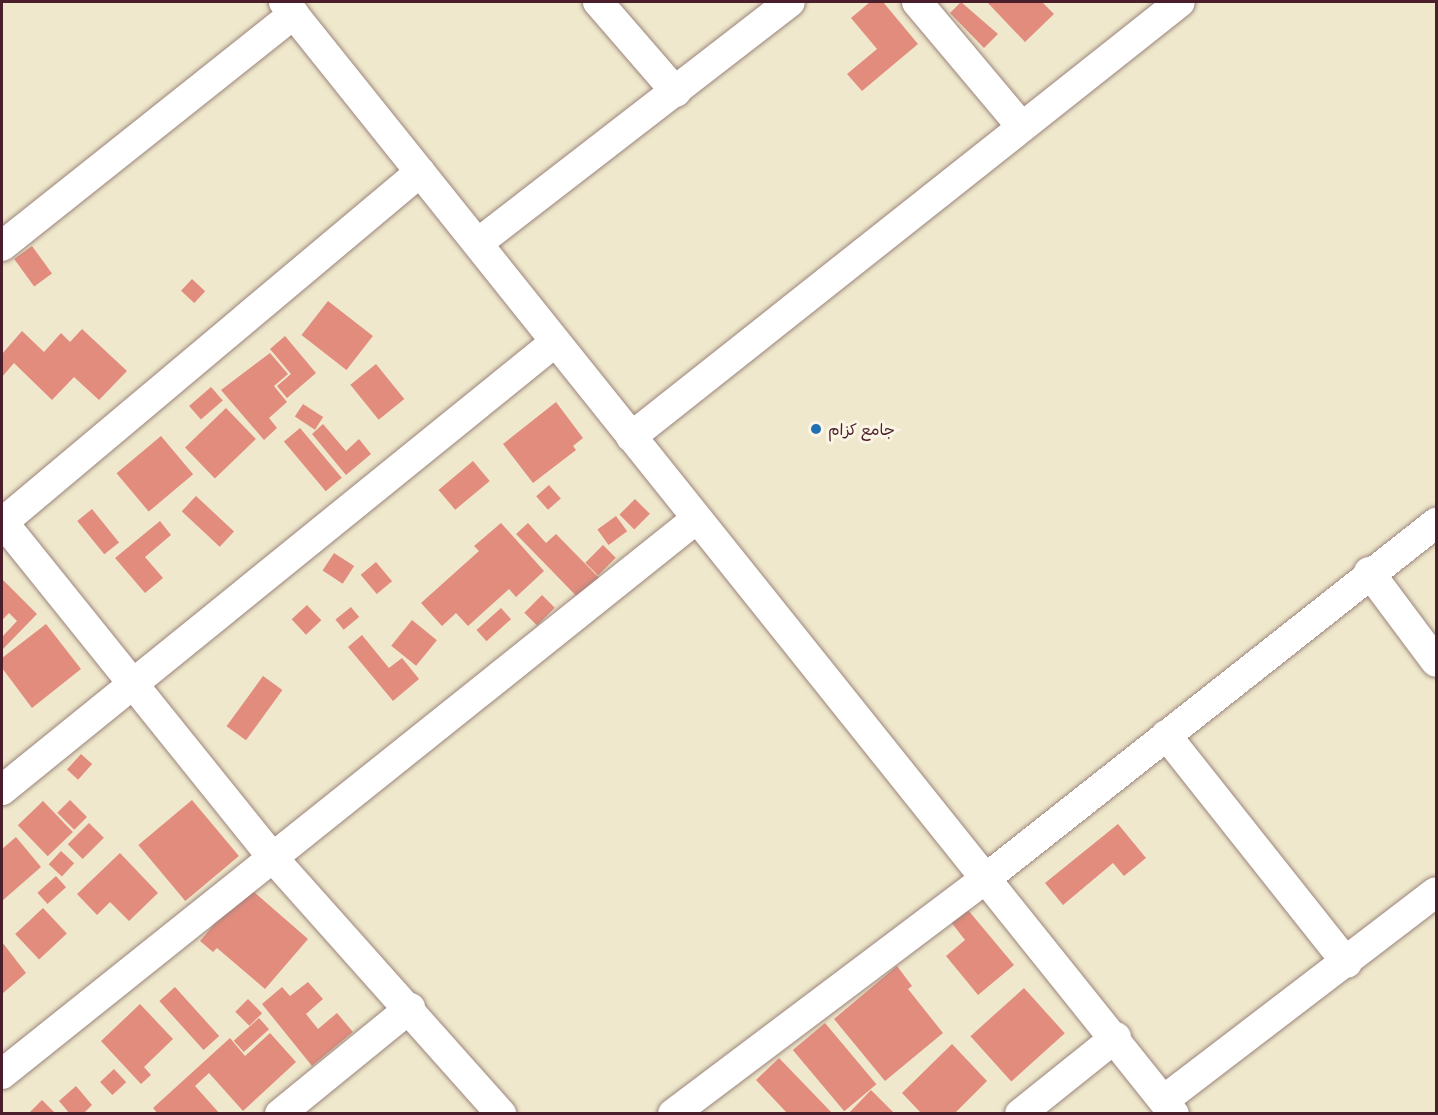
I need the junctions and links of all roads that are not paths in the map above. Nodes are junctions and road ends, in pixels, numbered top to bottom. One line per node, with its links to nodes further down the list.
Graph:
1 (598, 2): 6 (street)
2 (790, 2): 6 (street)
3 (917, 2): 7 (street)
4 (1180, 2): 7 (street)
5 (289, 8): 8 (street); 10 (street)
6 (676, 92): 9 (street)
7 (1022, 127): 12 (street)
8 (420, 172): 9 (street); 14 (street)
9 (478, 243): 11 (street)
10 (2, 246)
11 (555, 342): 12 (street); 18 (street)
12 (631, 436): 13 (street)
13 (695, 520): 21 (street); 22 (street)
14 (2, 522): 18 (street)
15 (1437, 523): 16 (street)
16 (1369, 572): 17 (street); 19 (street)
17 (1437, 662)
18 (133, 683): 20 (street); 21 (street)
19 (1167, 735): 22 (street); 24 (street)
20 (2, 790)
21 (273, 858): 25 (street); 27 (street)
22 (985, 879): 26 (street); 31 (street)
23 (1437, 891): 24 (street)
24 (1347, 963): 28 (street)
25 (410, 1008): 29 (street); 30 (street)
26 (1116, 1037): 28 (street); 32 (street)
27 (2, 1074)
28 (1169, 1107)
29 (280, 1113)
30 (501, 1113)
31 (674, 1113)
32 (1020, 1113)

